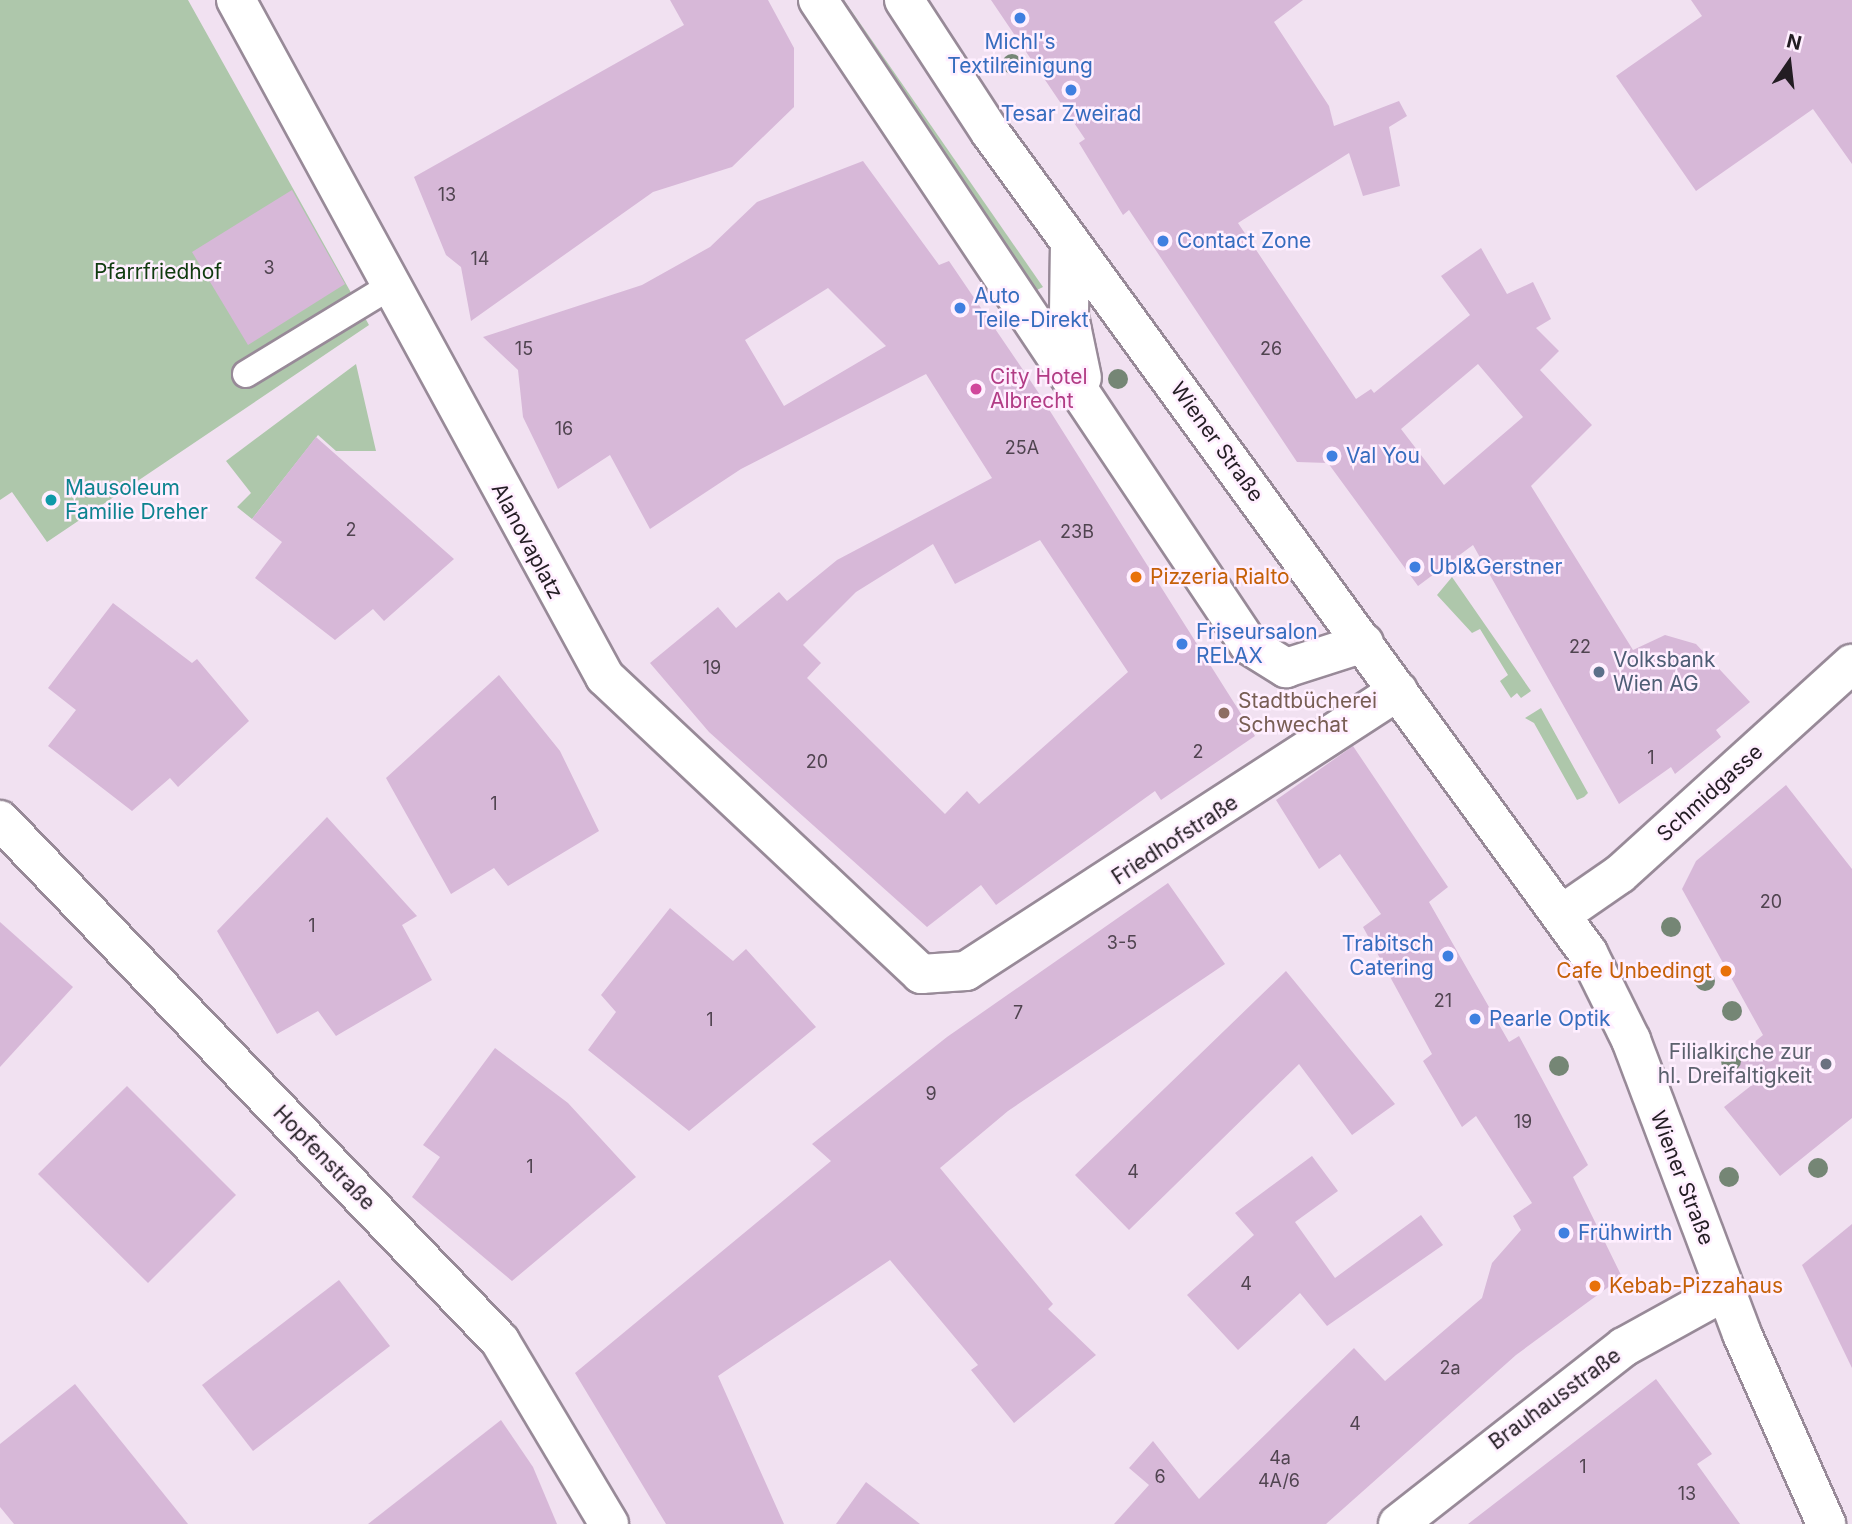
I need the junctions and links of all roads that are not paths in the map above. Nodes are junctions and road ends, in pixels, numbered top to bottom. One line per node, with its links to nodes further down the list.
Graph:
1 (236, 0): 5 (street, Alanovaplatz)
2 (818, 0): 7 (street)
3 (904, 0): 4 (street, Wiener Straße)
4 (1070, 242): 7 (street); 8 (street, Wiener Straße)
5 (394, 284): 6 (lane); 13 (street, Alanovaplatz)
6 (246, 374)
7 (1087, 395): 8 (street)
8 (1364, 643): 10 (street, Wiener Straße)
9 (1852, 664): 12 (street, Schmidgasse)
10 (1398, 691): 12 (street, Wiener Straße); 13 (street, Friedhofstraße)
11 (0, 820): 15 (street, Hopfenstraße)
12 (1562, 914): 14 (street, Wiener Straße)
13 (945, 977)
14 (1725, 1291): 16 (street, Brauhausstraße); 17 (street, Wiener Straße)
15 (610, 1524)
16 (1398, 1524)
17 (1826, 1524)

